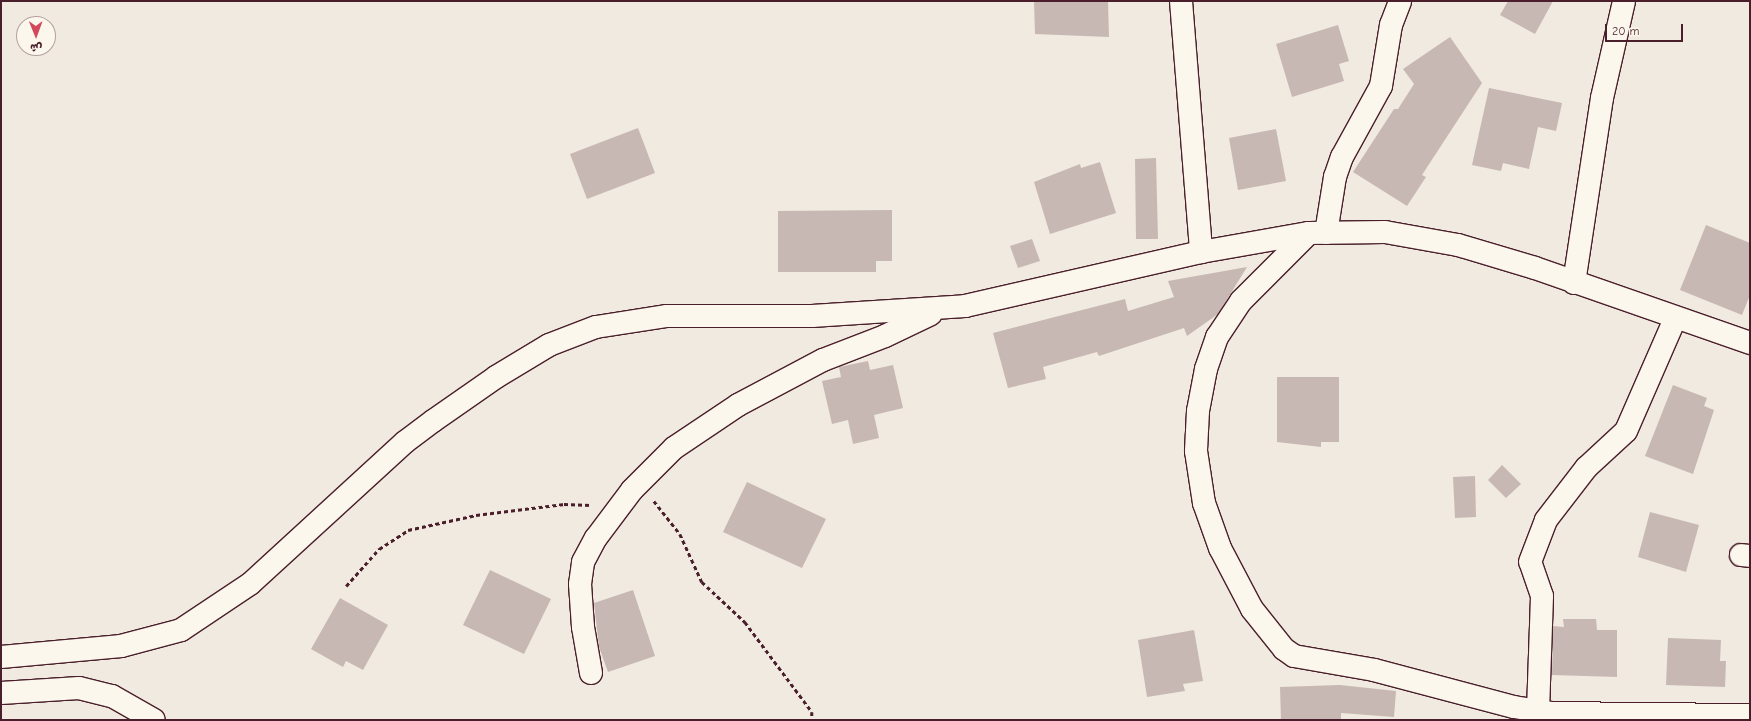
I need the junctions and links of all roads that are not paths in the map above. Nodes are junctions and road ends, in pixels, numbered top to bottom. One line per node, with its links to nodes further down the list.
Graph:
1 (1181, 1): 5 (street)
2 (1400, 1): 4 (street)
3 (1624, 1): 6 (street)
4 (1318, 233): 5 (street); 6 (street); 13 (street)
5 (1201, 252): 7 (street)
6 (1574, 283): 8 (street)
7 (943, 308): 10 (street); 11 (street)
8 (1676, 319): 9 (street); 13 (street)
9 (1750, 343)
10 (1, 657)
11 (591, 673)
12 (1, 693): 15 (street)
13 (1538, 710): 14 (street)
14 (1750, 714)
15 (154, 720)

